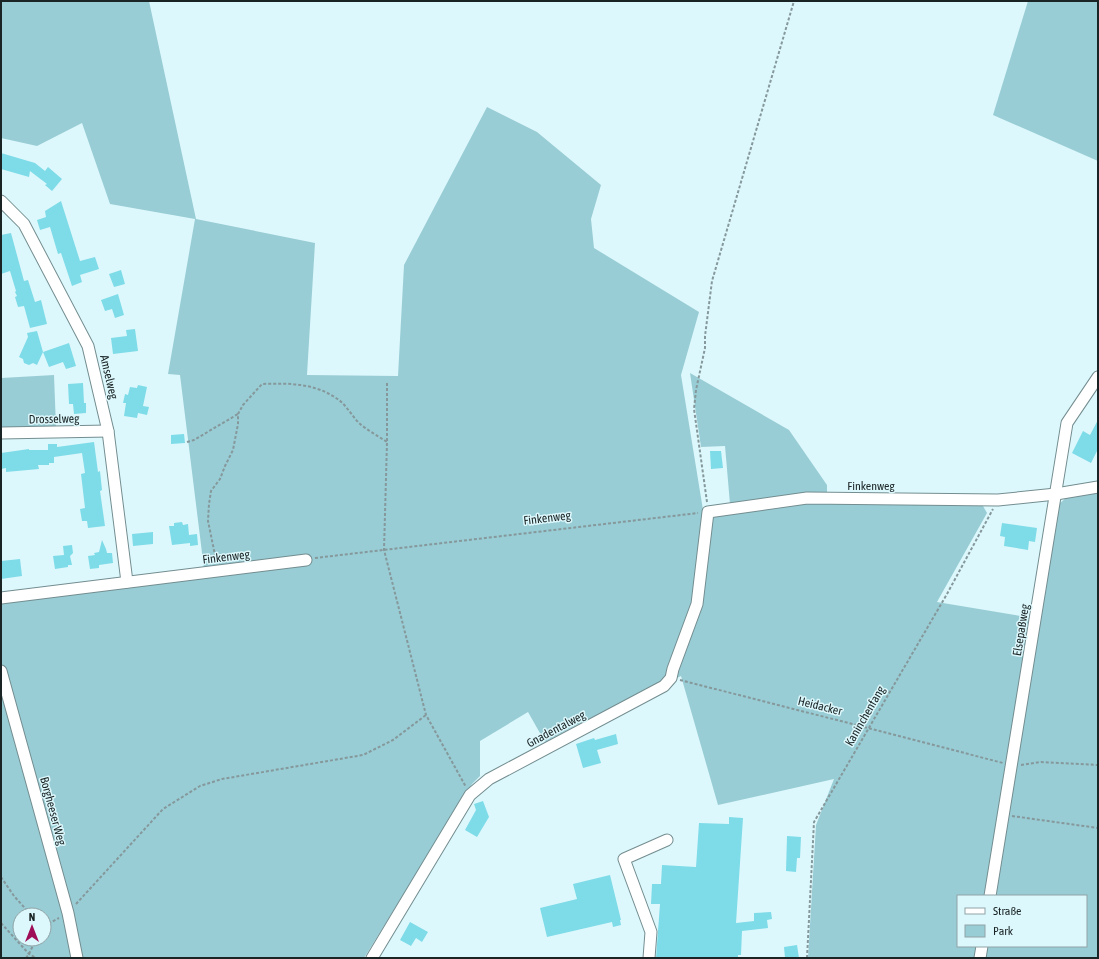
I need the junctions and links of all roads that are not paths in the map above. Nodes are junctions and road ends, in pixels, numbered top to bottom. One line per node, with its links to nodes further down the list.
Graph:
1 (1, 201): 3 (street, Amselweg)
2 (1098, 377): 6 (street, Elsepaßweg)
3 (108, 431): 4 (street, Drosselweg); 8 (street, Amselweg)
4 (1, 433)
5 (1098, 487): 6 (street, Finkenweg)
6 (1056, 494): 11 (street, Finkenweg); 13 (street, Elsepaßweg)
7 (306, 560): 8 (street, Finkenweg)
8 (127, 582): 9 (street, Finkenweg)
9 (1, 598)
10 (1, 671): 15 (street, Borgheeser Weg)
11 (671, 678): 16 (street, Gnadentalweg)
12 (667, 840): 17 (street)
13 (990, 895)
14 (982, 947): 18 (street)
15 (77, 958)
16 (372, 958)
17 (649, 958)
18 (980, 958)

